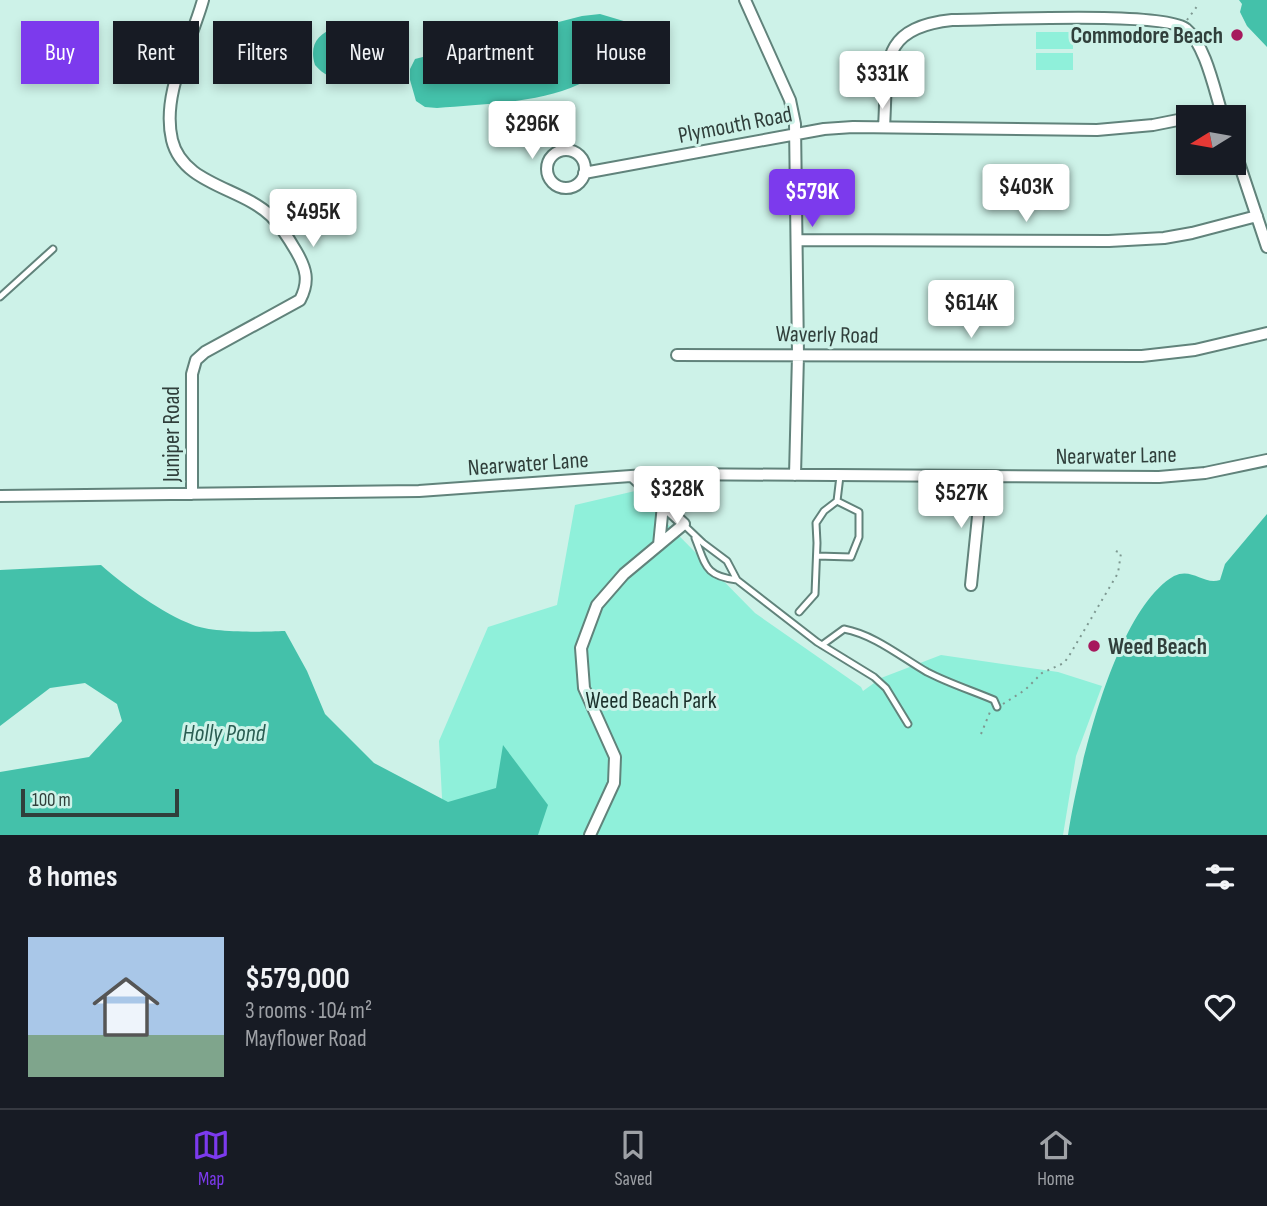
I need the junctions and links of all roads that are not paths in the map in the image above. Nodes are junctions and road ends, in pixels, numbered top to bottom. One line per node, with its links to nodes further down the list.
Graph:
1 (203, 0): 22 (street, Juniper Road)
2 (745, 0): 6 (street)
3 (1219, 105): 5 (street)
4 (1176, 120): 5 (street, Plymouth Road)
5 (884, 127): 6 (street, Plymouth Road)
6 (795, 134): 7 (street, Plymouth Road); 10 (street)
7 (584, 173)
8 (1243, 175): 9 (street)
9 (1257, 216): 10 (street); 11 (street)
10 (797, 240): 16 (street)
11 (1267, 247)
12 (53, 249): 13 (lane)
13 (0, 297)
14 (1267, 333): 16 (street, Waverly Road)
15 (677, 355): 16 (street, Waverly Road)
16 (798, 355): 18 (street)
17 (1267, 460): 21 (street, Nearwater Lane)
18 (795, 475): 19 (street, Nearwater Lane); 20 (street, Nearwater Lane)
19 (840, 475): 21 (street, Nearwater Lane); 24 (lane)
20 (632, 476): 22 (street, Nearwater Lane); 25 (street)
21 (982, 477): 31 (street)
22 (192, 494): 23 (street, Nearwater Lane)
23 (0, 496)
24 (837, 501): 29 (lane); 29 (lane)
25 (663, 505): 26 (street); 28 (street)
26 (684, 524): 27 (lane); 28 (street)
27 (694, 535): 30 (lane); 30 (lane)
28 (659, 545): 36 (street)
29 (817, 556): 32 (lane)
30 (737, 580): 33 (lane)
31 (971, 585)
32 (799, 612)
33 (822, 645): 34 (lane); 35 (lane)
34 (996, 707)
35 (908, 724)
36 (590, 835)

